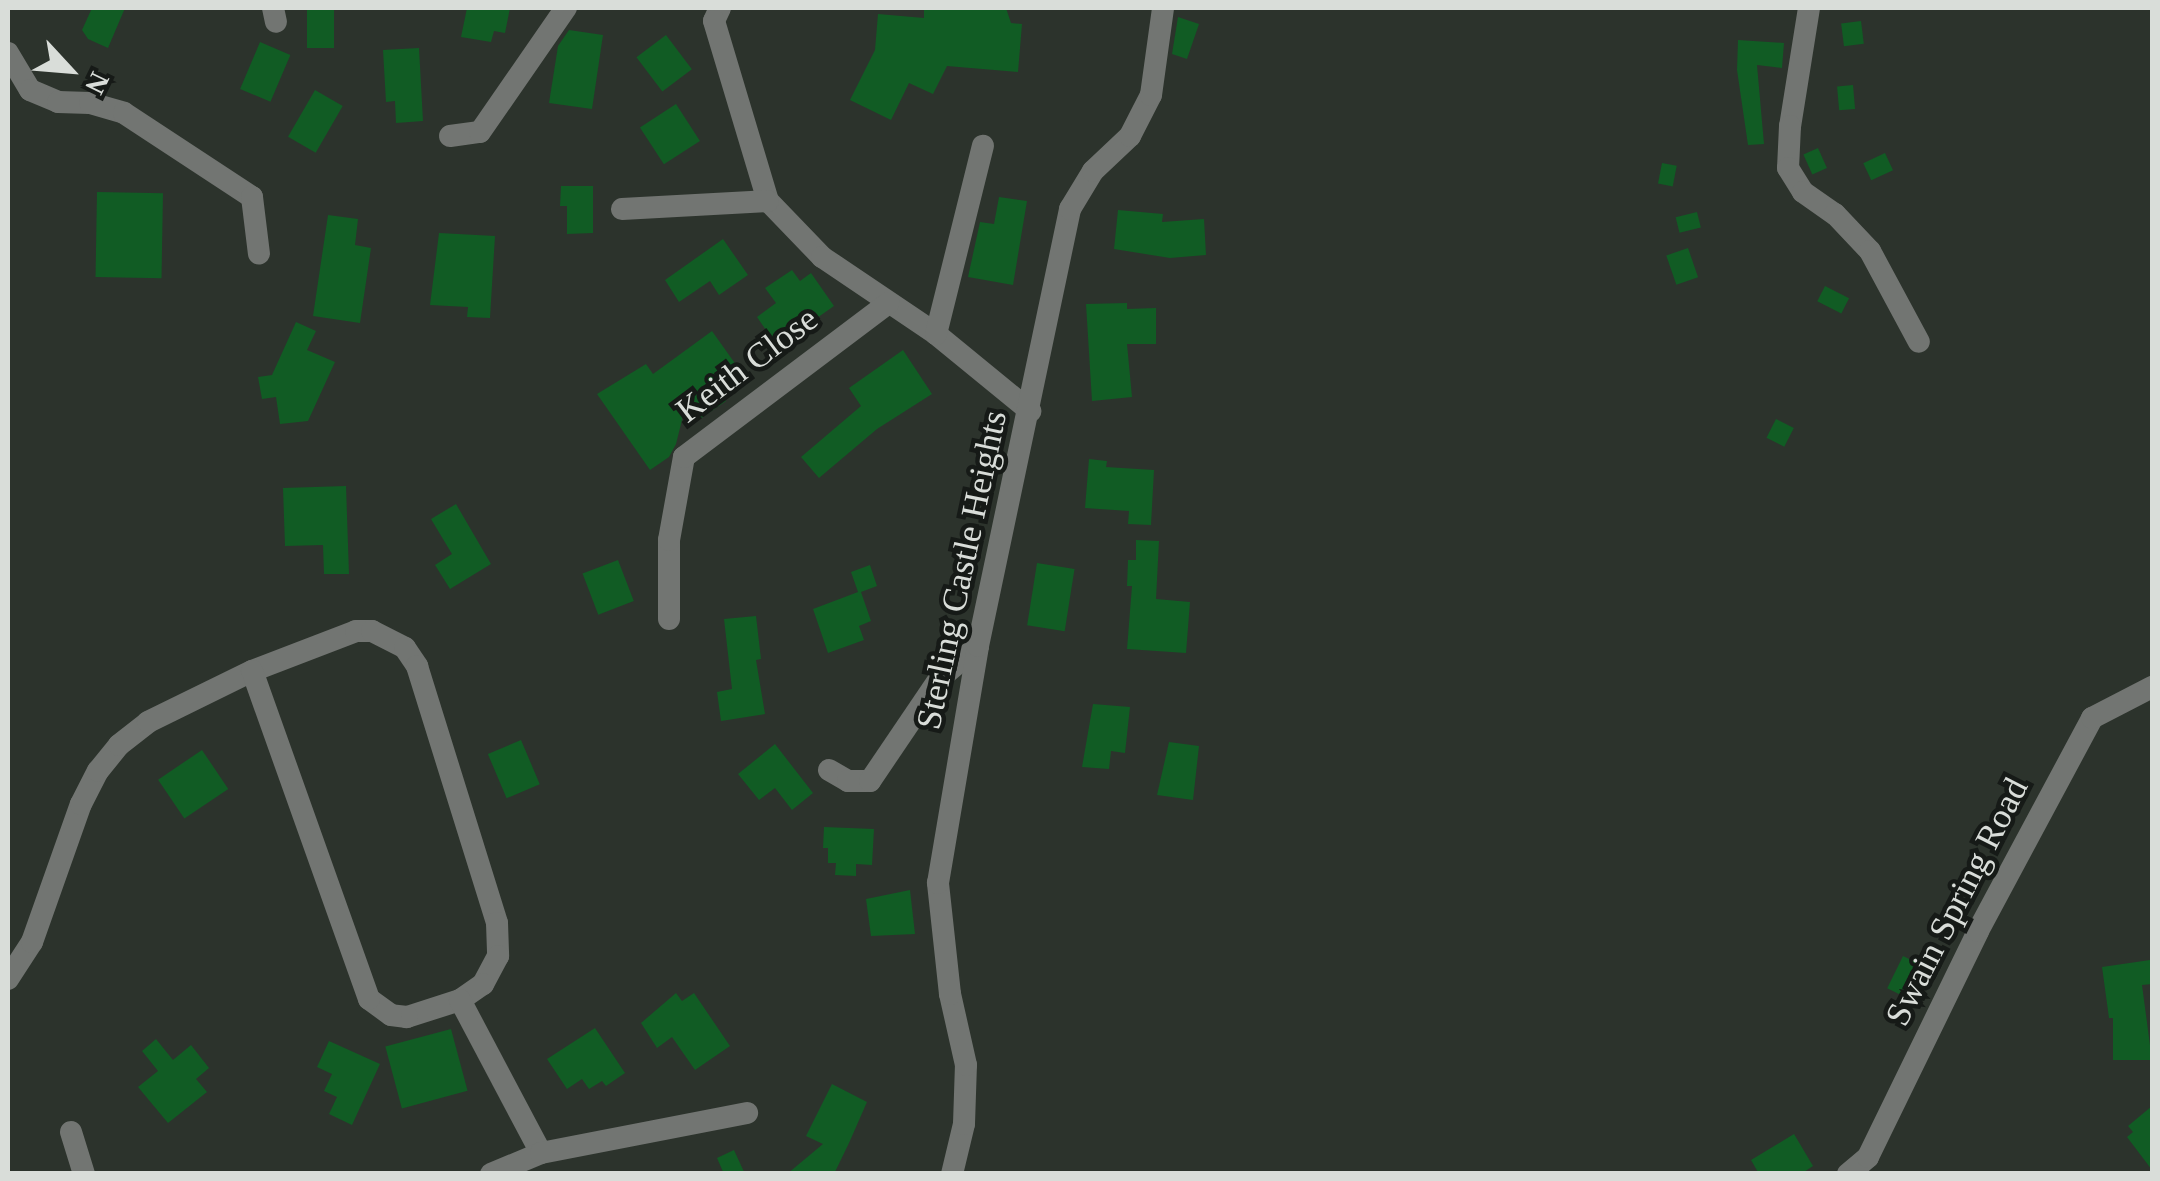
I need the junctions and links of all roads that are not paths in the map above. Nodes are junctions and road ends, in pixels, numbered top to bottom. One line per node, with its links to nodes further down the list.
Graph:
1 (566, 8): 6 (street)
2 (1163, 8): 14 (street, Sterling Castle Heights)
3 (1809, 8): 13 (street)
4 (711, 12): 8 (street)
5 (8, 52): 10 (street)
6 (450, 136)
7 (983, 146): 12 (street)
8 (768, 201): 9 (street); 11 (street)
9 (622, 209)
10 (259, 254)
11 (888, 303): 12 (street); 15 (street, Keith Close)
12 (936, 334): 14 (street)
13 (1919, 342)
14 (1030, 411): 16 (street, Sterling Castle Heights)
15 (668, 619)
16 (978, 646): 19 (street); 27 (street, Sterling Castle Heights)
17 (252, 671): 20 (street); 21 (street); 21 (street)
18 (2152, 687): 28 (street, Swain Spring Road)
19 (829, 770)
20 (8, 980)
21 (460, 1000): 24 (street)
22 (746, 1112): 24 (street)
23 (71, 1132): 25 (street)
24 (541, 1153): 26 (street)
25 (84, 1174)
26 (492, 1174)
27 (952, 1174)
28 (1848, 1174)

